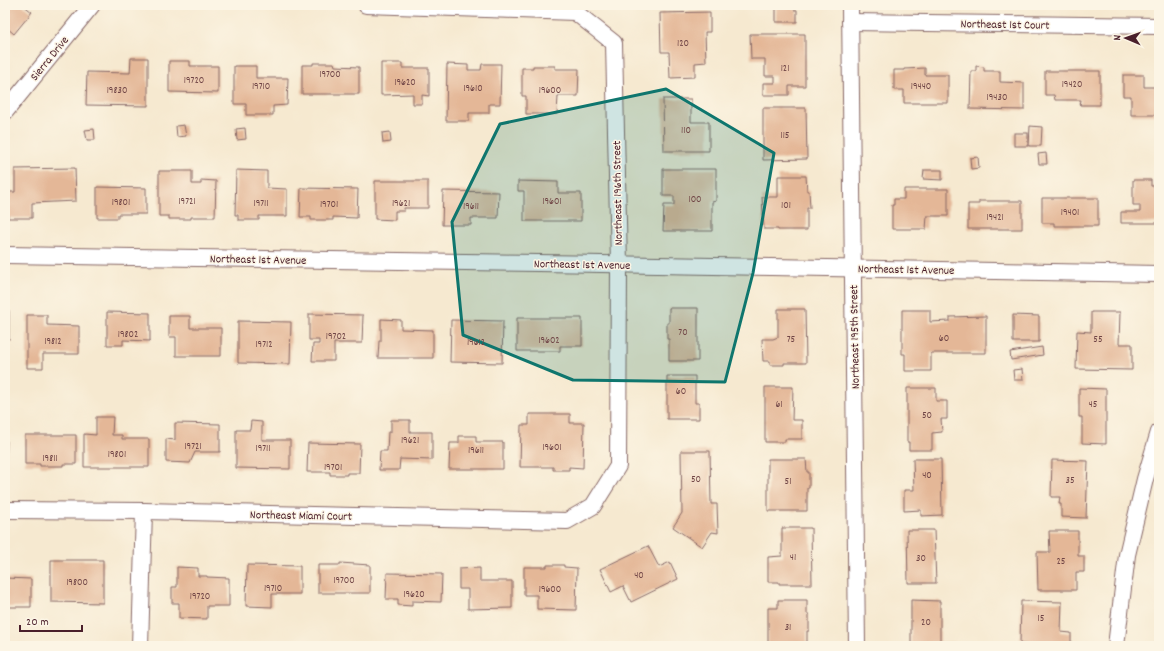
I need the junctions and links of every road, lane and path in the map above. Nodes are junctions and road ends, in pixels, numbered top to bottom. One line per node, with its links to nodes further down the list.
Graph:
1 (92, 5): 6 (street, Sierra Drive)
2 (366, 5): 8 (street, Northeast 196th Street)
3 (850, 5): 4 (street, Northeast 195th Street)
4 (850, 22): 5 (street, Northeast 1st Court); 9 (street, Northeast 195th Street)
5 (1159, 26)
6 (5, 112)
7 (5, 255): 8 (street, Northeast 1st Avenue)
8 (619, 265): 9 (street, Northeast 1st Avenue); 12 (street, Northeast 196th Street)
9 (853, 267): 10 (street, Northeast 1st Avenue); 16 (street, Northeast 195th Street)
10 (1159, 274)
11 (1159, 432): 17 (street)
12 (593, 506): 14 (street, Northeast Miami Court)
13 (5, 510): 14 (street, Northeast Miami Court)
14 (144, 511): 15 (street)
15 (140, 646)
16 (857, 646)
17 (1116, 646)

